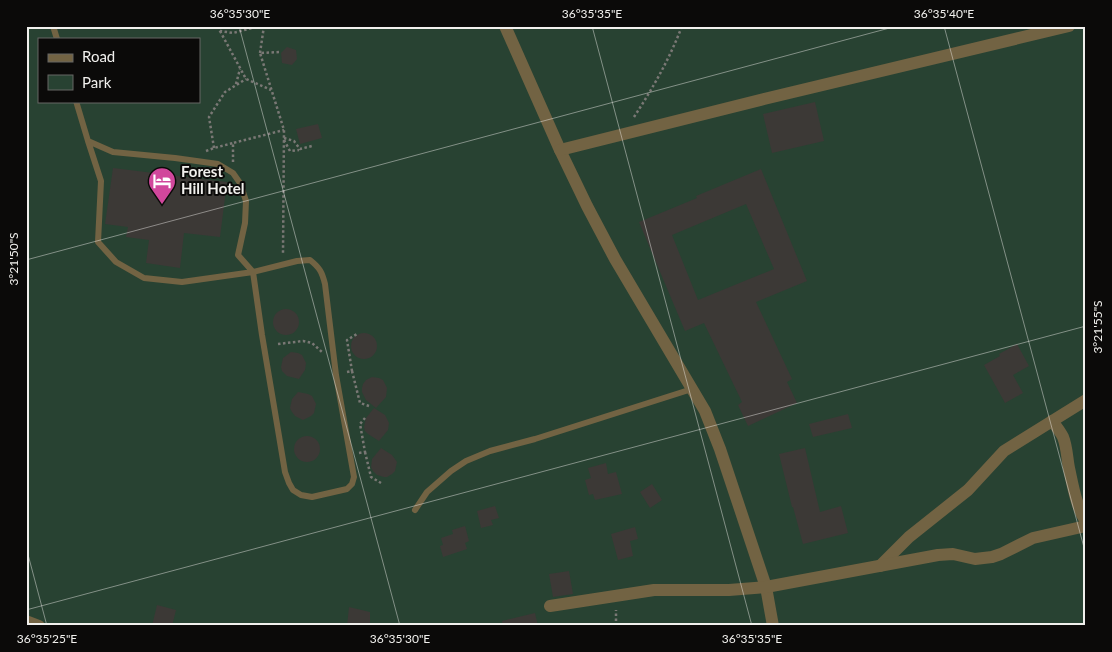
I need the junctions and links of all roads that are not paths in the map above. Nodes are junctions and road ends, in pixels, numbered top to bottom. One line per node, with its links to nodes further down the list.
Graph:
1 (52, 26): 4 (lane)
2 (505, 26): 7 (street)
3 (1069, 26): 7 (street)
4 (56, 38)
5 (76, 102): 6 (lane)
6 (88, 141): 8 (lane); 8 (lane)
7 (560, 150): 9 (street)
8 (253, 272): 8 (lane)
9 (692, 390): 12 (lane); 16 (street)
10 (1086, 400): 11 (street)
11 (1052, 421): 13 (street); 15 (street)
12 (415, 510)
13 (1086, 522)
14 (1086, 526): 15 (street)
15 (880, 566): 16 (street)
16 (766, 587): 17 (street); 20 (street)
17 (550, 606)
18 (26, 621): 19 (street)
19 (38, 626)
20 (773, 626)

